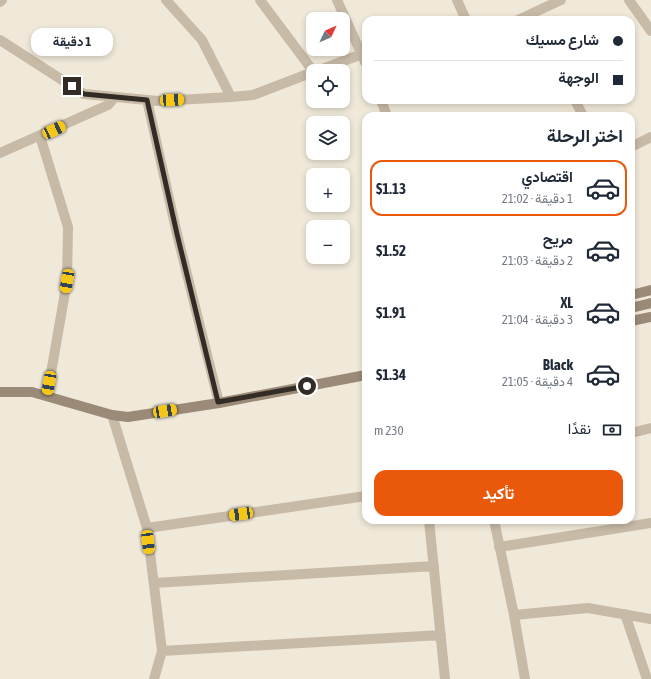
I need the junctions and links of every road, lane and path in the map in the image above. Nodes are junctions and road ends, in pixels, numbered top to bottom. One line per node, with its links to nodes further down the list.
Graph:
1 (166, 0): 16 (street)
2 (260, 0): 12 (street)
3 (337, 0): 11 (street)
4 (457, 0): 7 (street)
5 (561, 0): 8 (street)
6 (629, 0): 9 (street)
7 (464, 16)
8 (537, 16)
9 (651, 32)
10 (0, 40): 15 (street)
11 (362, 54): 13 (street)
12 (307, 64)
13 (335, 64)
14 (306, 75): 16 (street)
15 (115, 97): 17 (street); 18 (street)
16 (231, 97): 17 (street)
17 (147, 100): 31 (street)
18 (40, 136): 21 (street); 30 (street)
19 (651, 136): 20 (street)
20 (635, 145)
21 (0, 153)
22 (651, 290): 23 (street)
23 (635, 294)
24 (651, 303): 25 (street)
25 (635, 307)
26 (651, 317): 27 (street)
27 (635, 320)
28 (362, 375): 31 (street)
29 (0, 392): 30 (street)
30 (47, 396): 32 (street)
31 (218, 402): 32 (street)
32 (112, 415): 39 (street)
33 (651, 428): 34 (street)
34 (635, 432)
35 (362, 497): 39 (street)
36 (651, 523): 40 (street)
37 (429, 524): 41 (street)
38 (495, 524): 40 (street)
39 (147, 528): 42 (street)
40 (499, 547): 43 (street)
41 (434, 566): 42 (street); 46 (street)
42 (154, 584): 47 (street)
43 (514, 614): 44 (street); 50 (street)
44 (625, 614): 45 (street); 51 (street)
45 (651, 619)
46 (441, 635): 47 (street); 49 (street)
47 (162, 651): 48 (street)
48 (154, 679)
49 (446, 679)
50 (525, 679)
51 (647, 679)

